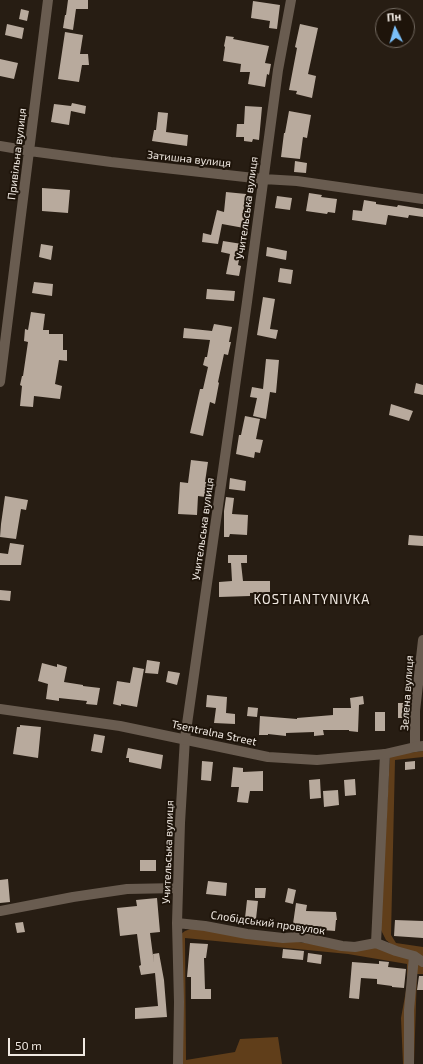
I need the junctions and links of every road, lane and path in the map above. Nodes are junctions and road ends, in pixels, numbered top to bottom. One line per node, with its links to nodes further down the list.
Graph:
1 (48, 0): 4 (street, Привільна вулиця)
2 (291, 0): 5 (street, Учительська вулиця)
3 (0, 146): 4 (street, Затишна вулиця)
4 (30, 152): 5 (street, Затишна вулиця); 7 (street, Привільна вулиця)
5 (263, 179): 6 (street, Затишна вулиця); 10 (street, Учительська вулиця)
6 (423, 199)
7 (0, 382)
8 (423, 640): 11 (street, Зелена вулиця)
9 (0, 709): 10 (street, Tsentralna Street)
10 (185, 738): 12 (street, Tsentralna Street); 13 (street, Учительська вулиця)
11 (419, 746): 12 (street, Tsentralna Street)
12 (385, 754): 16 (street)
13 (178, 888): 14 (street); 15 (street, Учительська вулиця)
14 (0, 911)
15 (177, 923): 16 (street, Слобідський провулок); 19 (street, Учительська вулиця)
16 (376, 943): 17 (street)
17 (414, 956): 18 (street); 20 (street)
18 (423, 962)
19 (178, 1064)
20 (409, 1064)

